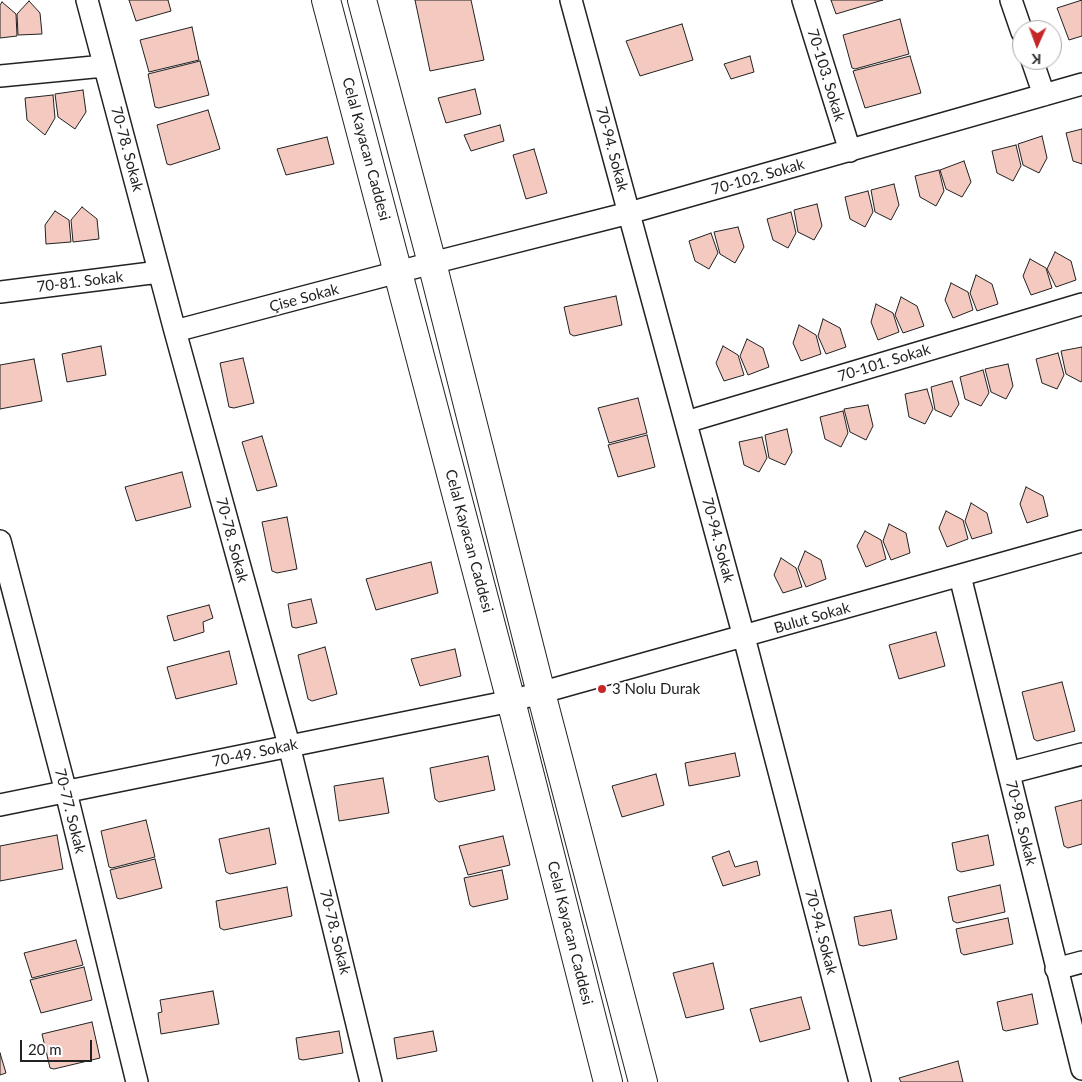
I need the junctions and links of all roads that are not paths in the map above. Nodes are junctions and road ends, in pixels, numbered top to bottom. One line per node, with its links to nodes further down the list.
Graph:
1 (87, 0): 8 (street, 70-78. Sokak)
2 (326, 0): 17 (street, Celal Kayacan Caddesi)
3 (362, 0): 15 (street)
4 (571, 0): 14 (street, 70-94. Sokak)
5 (803, 0): 13 (street, 70-103. Sokak)
6 (1011, 0): 7 (street)
7 (1018, 20)
8 (104, 66): 10 (street); 16 (street, 70-78. Sokak)
9 (1035, 70): 12 (street)
10 (0, 76)
11 (1082, 84): 12 (street, 70-102. Sokak)
12 (1044, 95): 13 (street, 70-102. Sokak)
13 (850, 151): 14 (street, 70-102. Sokak)
14 (629, 214): 15 (street, 70-102. Sokak); 21 (street, 70-94. Sokak)
15 (432, 263): 17 (street, Çise Sokak); 26 (street)
16 (159, 272): 18 (street, 70-81. Sokak); 20 (street, 70-78. Sokak)
17 (398, 273): 20 (street, Çise Sokak); 27 (street, Celal Kayacan Caddesi)
18 (0, 292)
19 (1082, 304): 21 (street, 70-101. Sokak)
20 (175, 331): 28 (street, 70-78. Sokak)
21 (686, 422): 25 (street, 70-94. Sokak)
22 (0, 541): 31 (street, 70-77. Sokak)
23 (1082, 542): 24 (street, Bulut Sokak)
24 (960, 576): 25 (street, Bulut Sokak); 30 (street, 70-98. Sokak)
25 (744, 637): 26 (street, Bulut Sokak); 40 (street, 70-94. Sokak)
26 (541, 693): 27 (street, 70-49. Sokak); 39 (street)
27 (511, 701): 28 (street, 70-49. Sokak); 38 (street, Celal Kayacan Caddesi)
28 (289, 746): 31 (street, 70-49. Sokak); 37 (street, 70-78. Sokak)
29 (1082, 754): 30 (street)
30 (1009, 773): 34 (street, 70-98. Sokak)
31 (66, 792): 32 (street, 70-49. Sokak); 36 (street, 70-77. Sokak)
32 (0, 805)
33 (1082, 962): 34 (street)
34 (1056, 969): 35 (street, 70-98. Sokak)
35 (1082, 1069)
36 (137, 1082)
37 (372, 1082)
38 (608, 1082)
39 (644, 1082)
40 (860, 1082)

